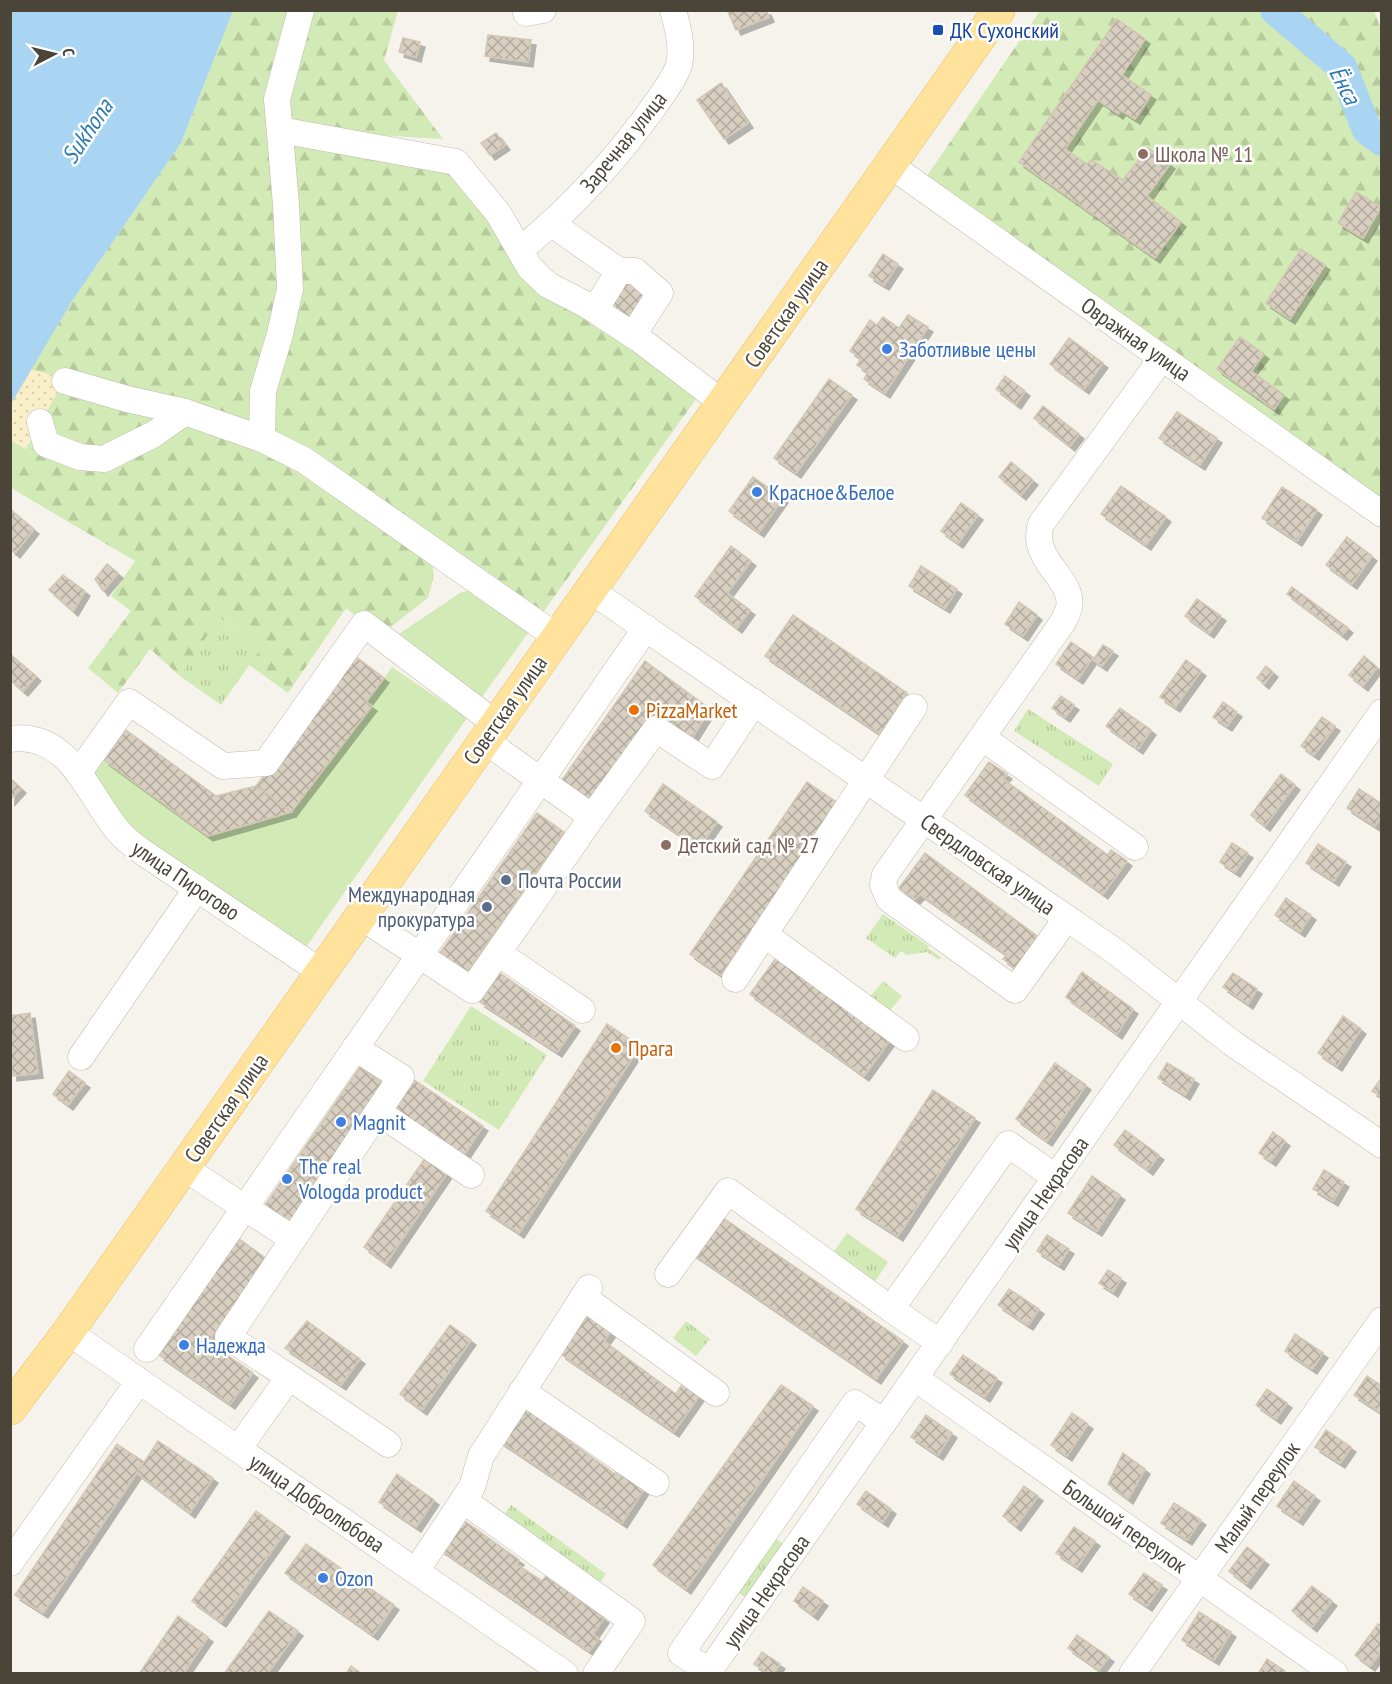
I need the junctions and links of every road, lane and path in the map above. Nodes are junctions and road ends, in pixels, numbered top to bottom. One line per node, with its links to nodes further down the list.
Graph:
1 (300, 10): 4 (street)
2 (674, 10): 6 (street, Заречная улица)
3 (999, 10): 5 (main road, Советская улица)
4 (279, 130): 7 (street); 16 (street)
5 (890, 165): 11 (street, Овражная улица); 13 (main road, Советская улица)
6 (552, 224): 7 (street, Заречная улица); 8 (street)
7 (520, 250): 9 (street)
8 (619, 271): 9 (street); 10 (street)
9 (595, 310): 10 (street)
10 (633, 335): 13 (street)
11 (1162, 358): 17 (street, Овражная улица); 25 (street)
12 (64, 381): 14 (street)
13 (723, 403): 18 (main road, Советская улица)
14 (185, 412): 15 (street); 16 (street)
15 (40, 422)
16 (262, 439): 20 (street)
17 (1382, 514)
18 (590, 590): 19 (street, Свердловская улица); 20 (main road, Советская улица)
19 (646, 628): 21 (street, Свердловская улица); 29 (street)
20 (557, 637): 24 (main road, Советская улица)
21 (754, 702): 28 (street, Свердловская улица); 30 (street)
22 (914, 707): 28 (street)
23 (1382, 712): 41 (street, улица Некрасова)
24 (490, 732): 27 (street); 29 (street); 34 (main road, Советская улица)
25 (983, 738): 31 (street); 32 (street)
26 (10, 739): 27 (street, улица Пирогово)
27 (79, 772): 33 (street, улица Пирогово)
28 (866, 779): 31 (street, Свердловская улица); 36 (street)
29 (541, 780): 30 (street); 38 (street)
30 (592, 817): 37 (street)
31 (925, 819): 35 (street, Свердловская улица); 35 (street)
32 (1135, 847)
33 (197, 888): 39 (street, улица Пирогово); 45 (street)
34 (360, 916): 38 (street); 39 (main road, Советская улица)
35 (1067, 918): 41 (street, Свердловская улица)
36 (764, 934): 40 (street); 43 (street)
37 (498, 953): 38 (street); 42 (street)
38 (420, 955): 44 (street)
39 (321, 972): 48 (main road, Советская улица)
40 (735, 979)
41 (1179, 1000): 47 (street, Свердловская улица); 50 (street, улица Некрасова)
42 (582, 1010)
43 (906, 1038)
44 (355, 1048): 46 (street); 51 (street)
45 (81, 1057)
46 (378, 1112): 49 (street); 52 (street)
47 (1382, 1144)
48 (184, 1168): 51 (street); 56 (main road, Советская улица)
49 (471, 1175)
50 (1056, 1177): 54 (street); 57 (street, улица Некрасова)
51 (245, 1208): 52 (street); 58 (street)
52 (293, 1239): 59 (street)
53 (669, 1274): 54 (street)
54 (891, 1309): 57 (street)
55 (1382, 1320): 72 (street, Малый переулок)
56 (68, 1332): 61 (street, улица Добролюбова); 64 (main road, Советская улица)
57 (940, 1343): 60 (street, улица Некрасова)
58 (147, 1349)
59 (289, 1377): 66 (street); 67 (street)
60 (915, 1378): 65 (street, улица Некрасова); 72 (street, Большой переулок)
61 (139, 1381): 67 (street, улица Добролюбова); 70 (street)
62 (522, 1391): 63 (street); 68 (street); 69 (street)
63 (716, 1393)
64 (10, 1409)
65 (884, 1422): 73 (street, улица Некрасова); 73 (street)
66 (388, 1444)
67 (238, 1449): 71 (street, улица Добролюбова)
68 (656, 1483)
69 (463, 1500): 71 (street); 75 (street)
70 (10, 1563)
71 (416, 1571): 74 (street, улица Добролюбова)
72 (1200, 1578): 76 (street, Малый переулок); 77 (street, Большой переулок)
73 (708, 1672)
74 (563, 1673)
75 (596, 1674)
76 (1132, 1674)
77 (1335, 1674)

